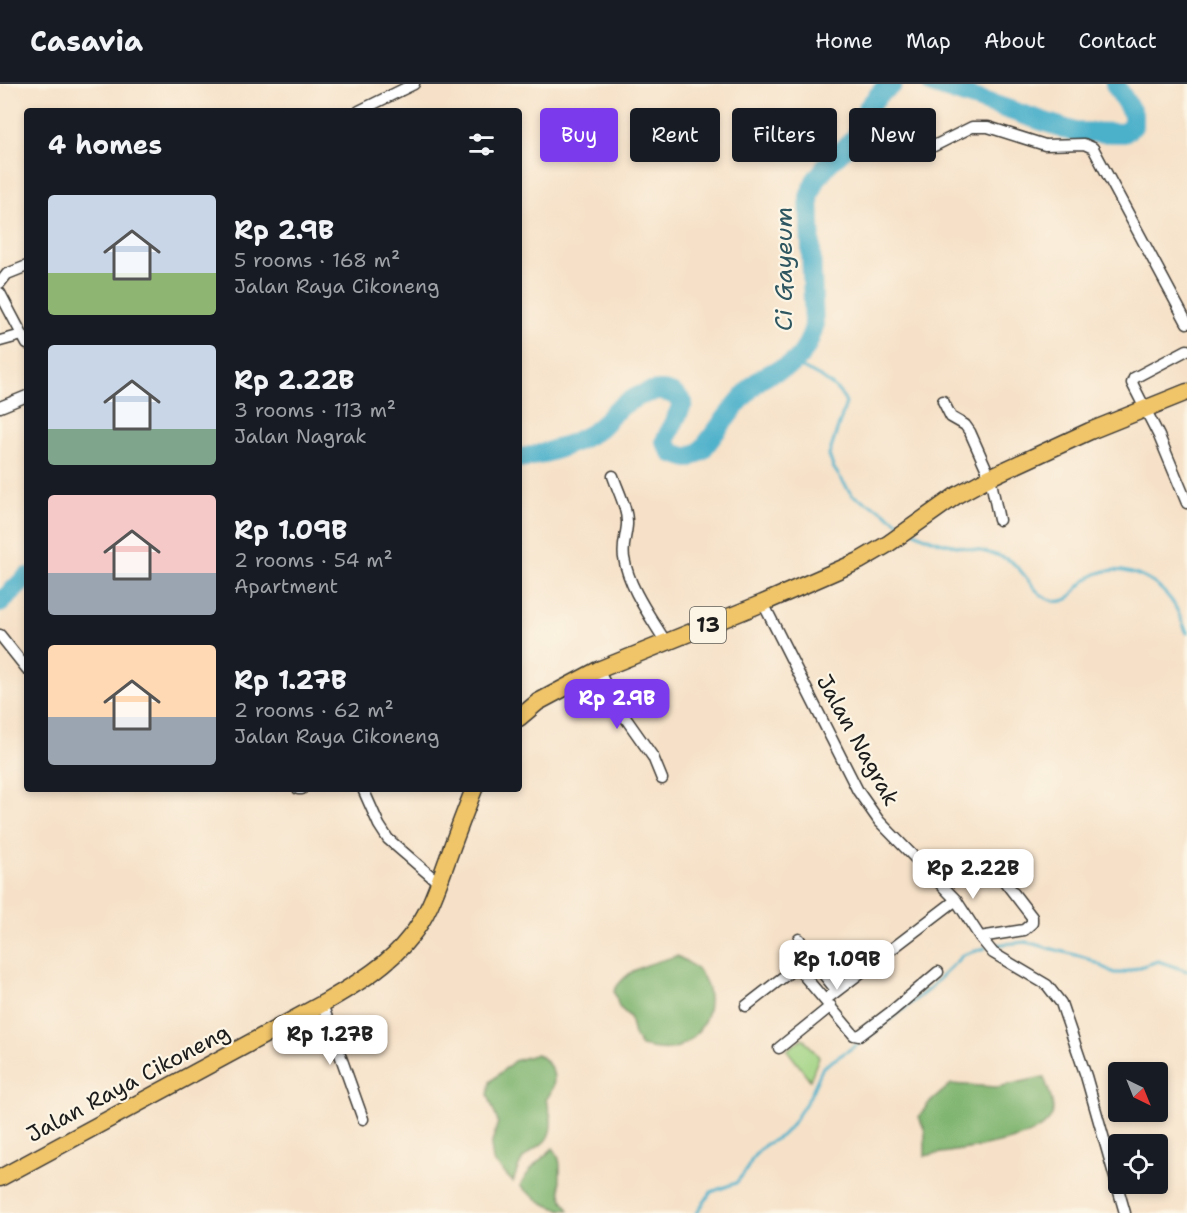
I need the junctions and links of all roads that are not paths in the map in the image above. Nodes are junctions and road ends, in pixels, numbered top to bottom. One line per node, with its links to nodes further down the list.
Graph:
1 (414, 84): 2 (street)
2 (365, 108)
3 (936, 145): 7 (street)
4 (24, 267): 5 (street)
5 (0, 283)
6 (0, 292): 8 (street)
7 (1187, 323)
8 (24, 340): 9 (street)
9 (0, 341)
10 (1187, 350): 15 (street)
11 (1187, 392): 15 (highway, 13)
12 (24, 397): 14 (street)
13 (943, 401): 17 (street)
14 (0, 407)
15 (1146, 408): 17 (highway, 13); 18 (street)
16 (613, 476): 22 (street)
17 (990, 477): 19 (street); 20 (highway, 13)
18 (1187, 503)
19 (999, 520)
20 (763, 603): 22 (highway, 13); 31 (street, Jalan Nagrak)
21 (0, 635): 23 (street)
22 (665, 641): 24 (highway, 13)
23 (24, 665)
24 (598, 670): 25 (highway, 13); 26 (street)
25 (522, 715)
26 (662, 779)
27 (364, 792): 30 (street)
28 (473, 792): 30 (highway, Jalan Raya Cikoneng)
29 (998, 873): 32 (street)
30 (439, 883): 39 (highway, Jalan Raya Cikoneng)
31 (956, 900): 32 (street, Jalan Nagrak); 37 (street)
32 (980, 937): 44 (street, Jalan Nagrak)
33 (799, 939): 34 (street)
34 (812, 960): 35 (street); 37 (street)
35 (800, 971): 38 (street); 40 (street)
36 (938, 972): 38 (street)
37 (836, 990): 38 (street)
38 (828, 1003): 41 (street)
39 (322, 1004): 42 (street); 43 (highway, Jalan Raya Cikoneng)
40 (746, 1006)
41 (779, 1048)
42 (363, 1119)
43 (0, 1178)
44 (1125, 1213)

